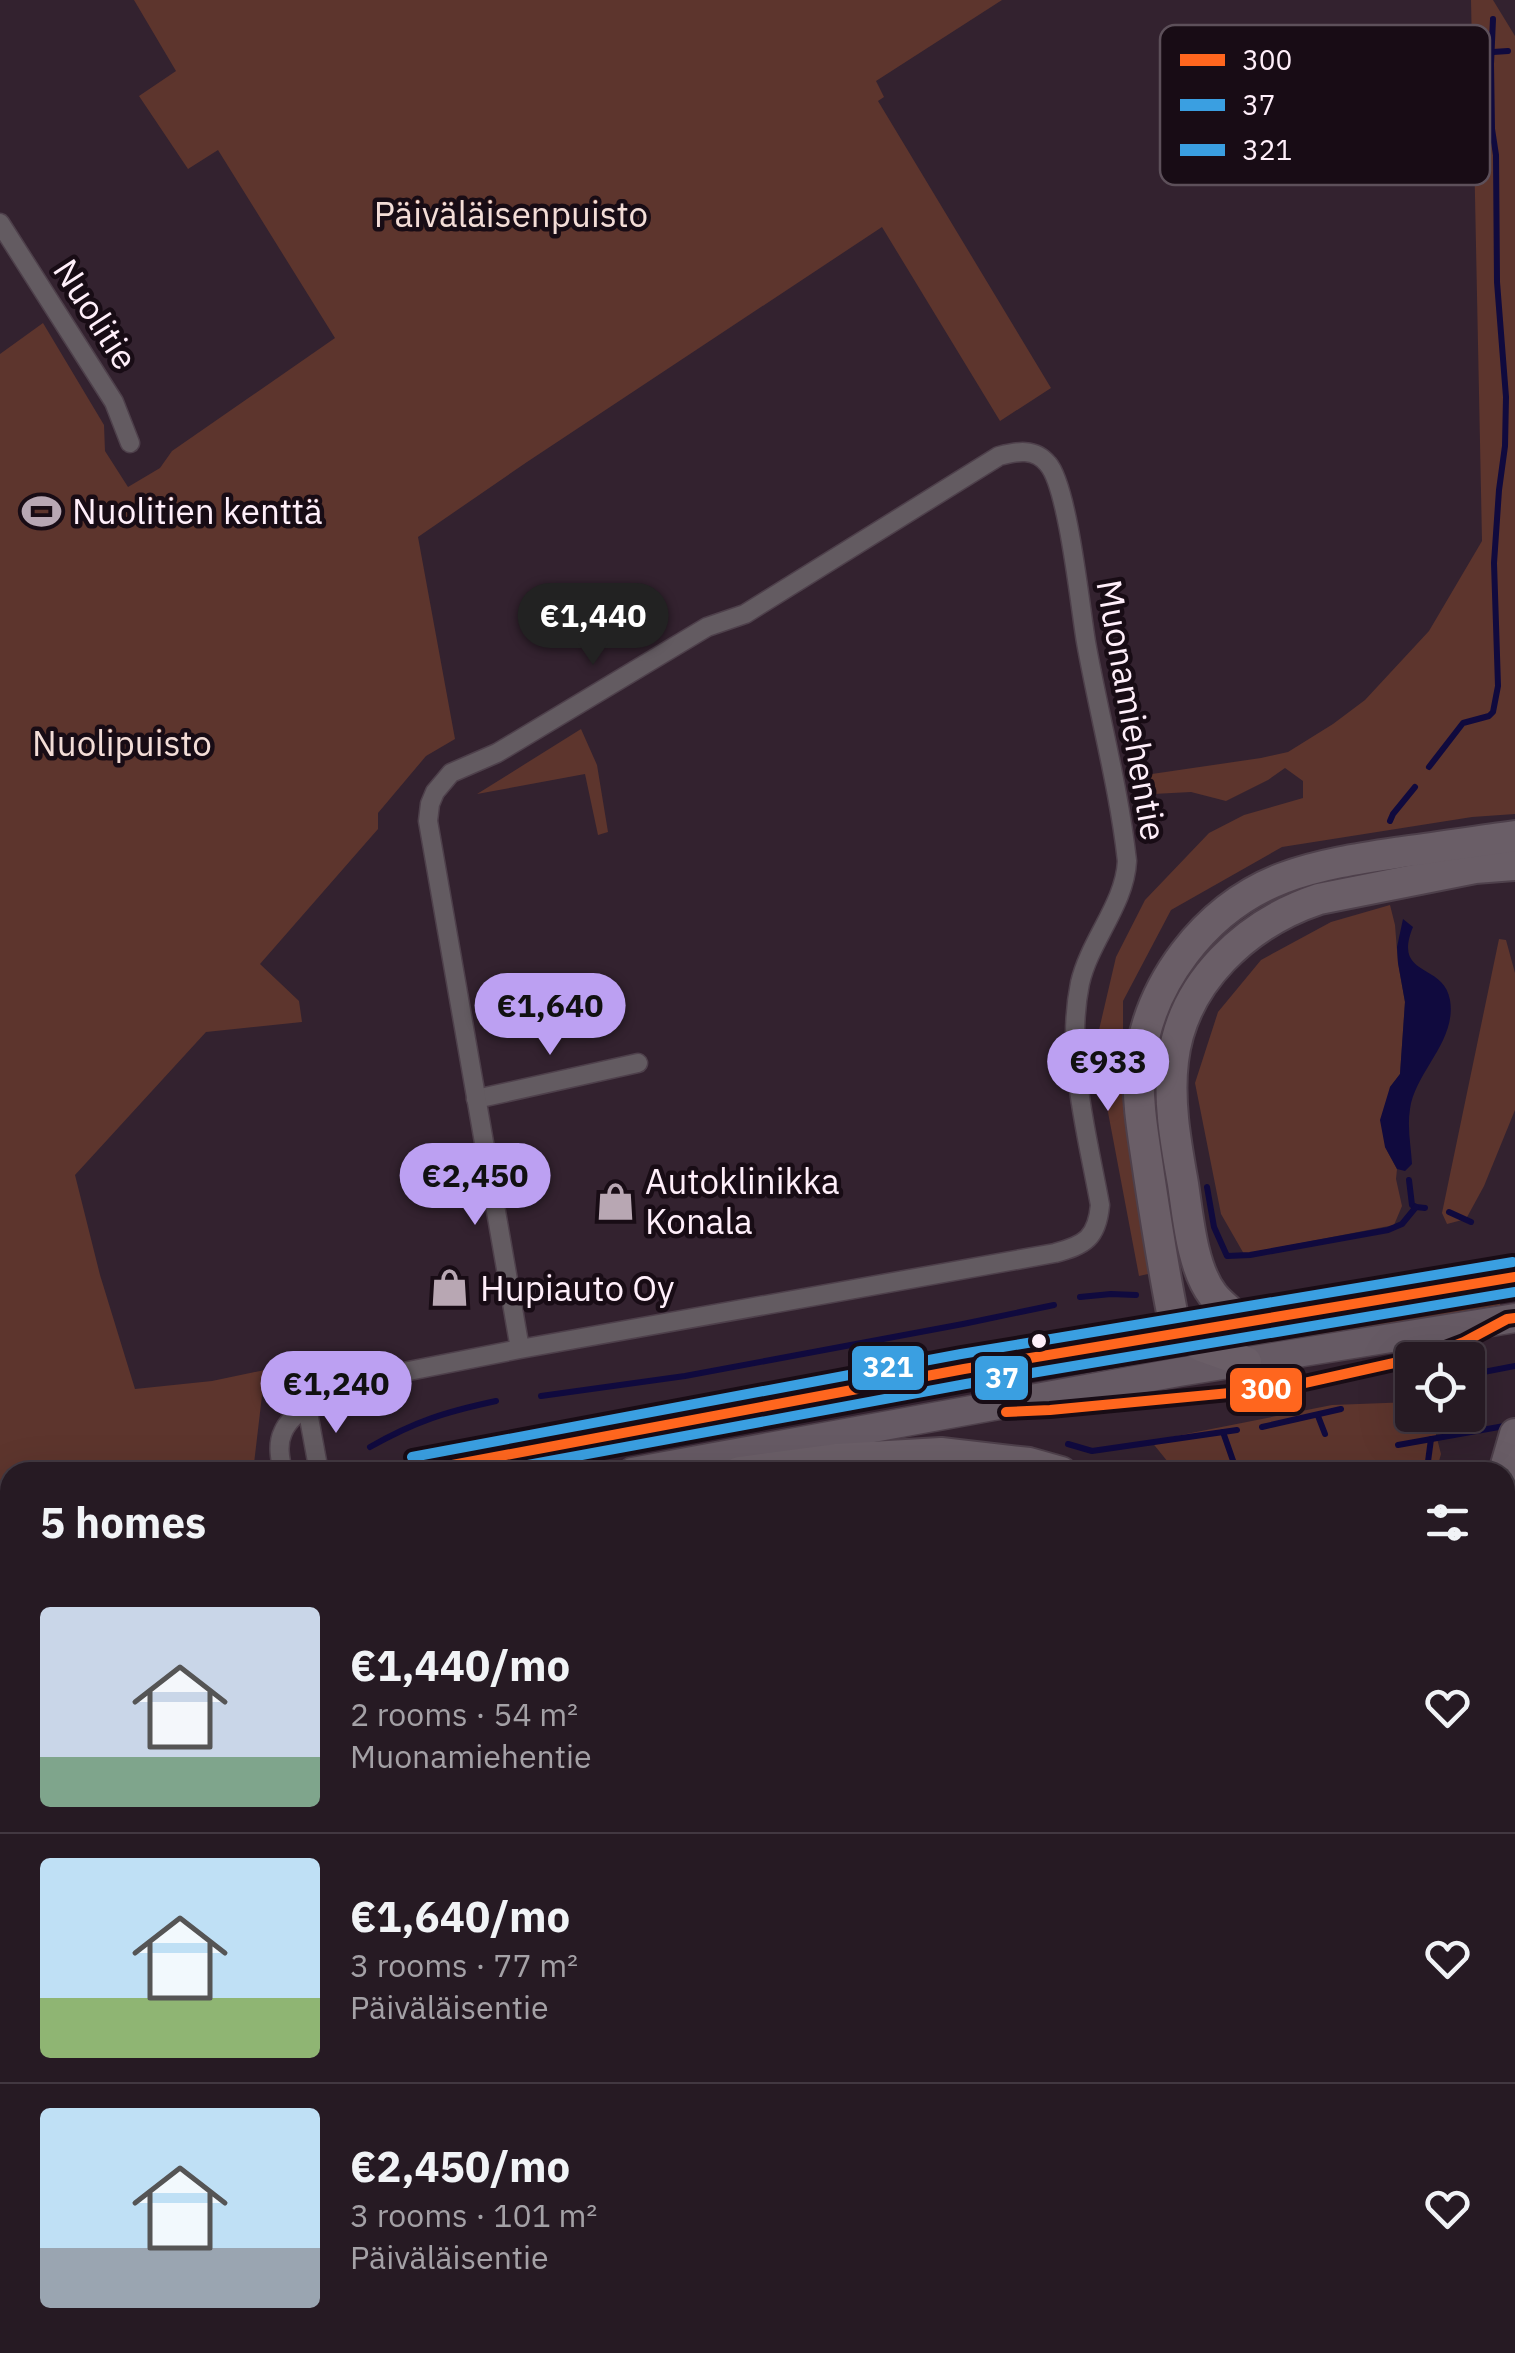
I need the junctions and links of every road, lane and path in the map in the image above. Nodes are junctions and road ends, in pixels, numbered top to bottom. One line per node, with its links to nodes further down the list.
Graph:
1 (0, 224): 2 (street, Nuolitie)
2 (130, 443)
3 (1515, 836): 10 (highway)
4 (1515, 865): 9 (highway)
5 (638, 1063): 6 (street)
6 (476, 1098): 11 (street); 11 (street, Muonamiehentie)
7 (1515, 1277): 9 (main road)
8 (1515, 1318): 12 (main road)
9 (1240, 1321): 10 (main road)
10 (1176, 1332): 12 (highway); 16 (main road)
11 (520, 1350): 13 (street, Muonamiehentie)
12 (1246, 1362): 17 (main road)
13 (307, 1407): 14 (street, Muonamiehentie); 15 (street)
14 (281, 1462)
15 (318, 1462)
16 (465, 1462)
17 (688, 1462)
18 (814, 1462): 19 (highway)
19 (1020, 1462)

